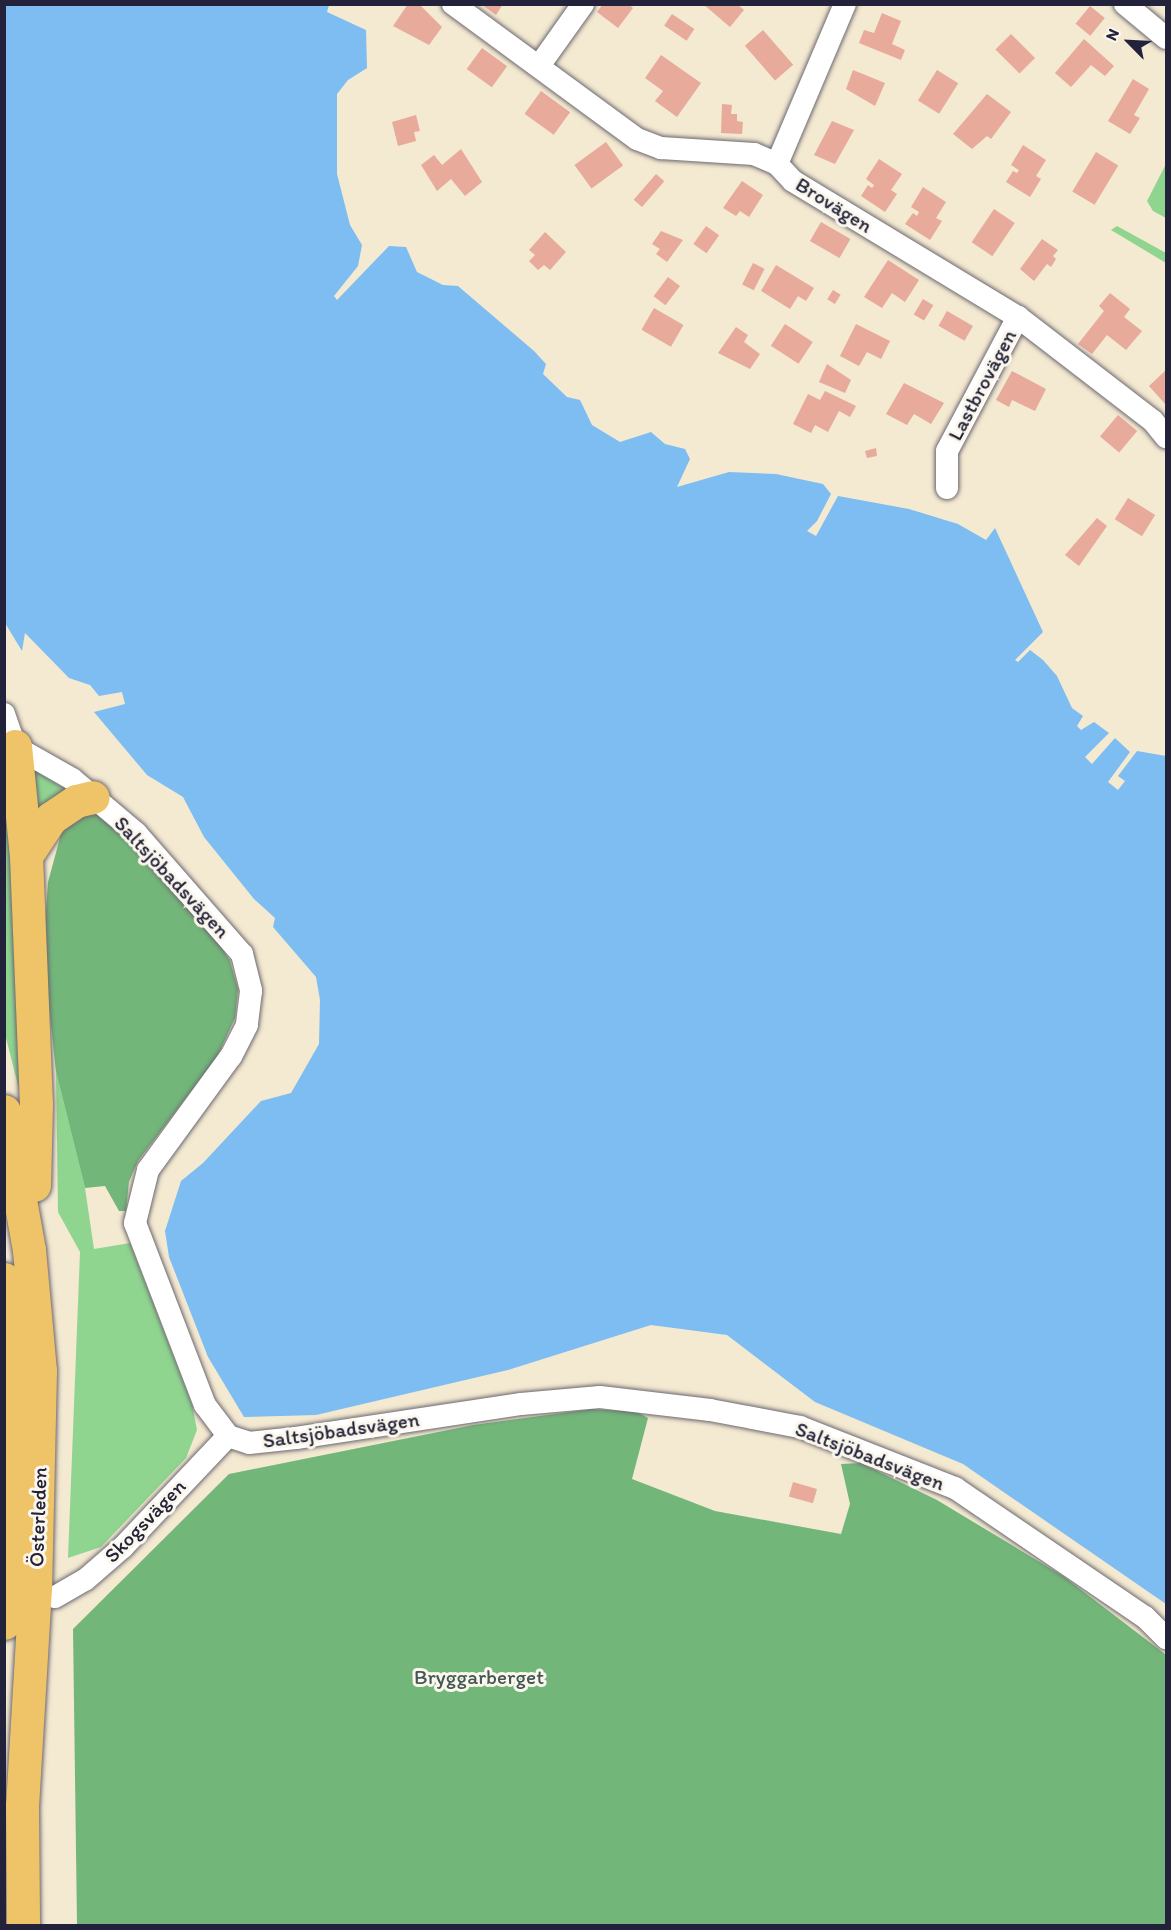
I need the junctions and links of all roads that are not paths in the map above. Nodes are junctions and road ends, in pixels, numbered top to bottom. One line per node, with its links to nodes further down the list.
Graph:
1 (453, 4): 6 (street, Brovägen)
2 (583, 4): 6 (street)
3 (845, 4): 7 (street)
4 (1125, 4): 5 (street)
5 (1167, 38)
6 (539, 66): 7 (street, Brovägen)
7 (777, 164): 8 (street, Brovägen)
8 (1018, 317): 9 (street, Brovägen); 10 (street, Lastbrovägen)
9 (1167, 437)
10 (947, 488)
11 (4, 714): 12 (street)
12 (10, 744): 13 (street, Saltsjöbadsvägen); 14 (highway)
13 (93, 797): 14 (highway); 20 (street, Saltsjöbadsvägen)
14 (26, 856): 16 (highway)
15 (4, 1111): 16 (highway, Österleden)
16 (29, 1250): 24 (highway, Österleden)
17 (4, 1279): 19 (highway, Österleden)
18 (4, 1339): 19 (highway)
19 (12, 1372): 22 (highway, Österleden)
20 (228, 1436): 21 (street, Skogsvägen); 23 (street, Saltsjöbadsvägen)
21 (55, 1597)
22 (4, 1623)
23 (1167, 1638)
24 (23, 1926)

